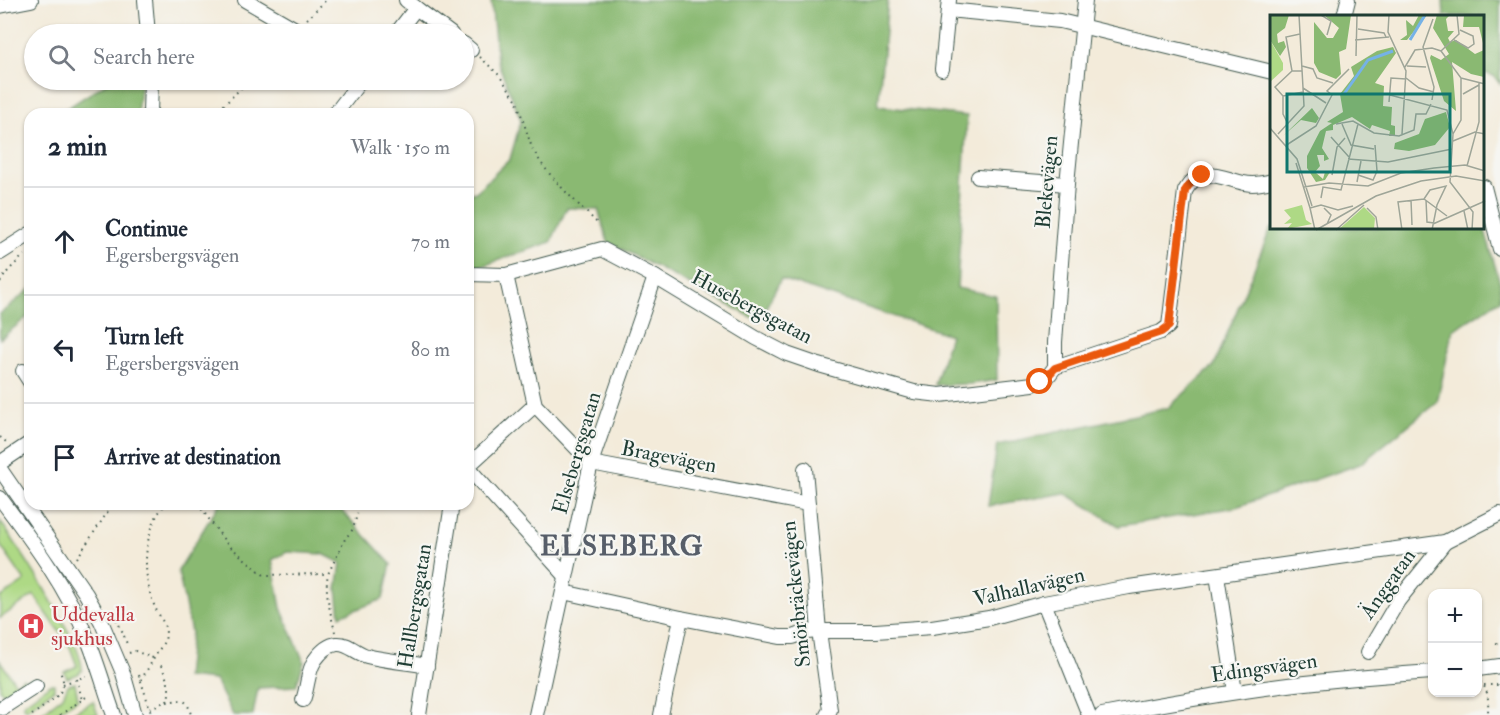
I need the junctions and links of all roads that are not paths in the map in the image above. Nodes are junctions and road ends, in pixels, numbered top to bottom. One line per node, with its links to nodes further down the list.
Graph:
1 (31, 0): 8 (street)
2 (145, 0): 10 (street)
3 (245, 0): 11 (street)
4 (1084, 0): 14 (street, Blekevägen)
5 (1348, 0): 9 (street)
6 (411, 4): 12 (street); 13 (street)
7 (948, 5): 14 (street); 15 (street)
8 (0, 6)
9 (1344, 15)
10 (147, 24)
11 (286, 24)
12 (401, 24)
13 (438, 24)
14 (1082, 27): 16 (street); 23 (street, Blekevägen)
15 (942, 69)
16 (1270, 72)
17 (151, 90): 19 (street)
18 (353, 90): 20 (street)
19 (150, 108)
20 (340, 108)
21 (978, 177): 23 (street)
22 (1270, 181): 31 (street, Husebergsgatan)
23 (1067, 184): 31 (street, Blekevägen)
24 (1485, 191): 26 (street)
25 (24, 238): 27 (street)
26 (1500, 249)
27 (0, 254)
28 (474, 273): 29 (street, Husebergsgatan)
29 (506, 275): 30 (street, Husebergsgatan); 32 (street)
30 (655, 277): 31 (street, Husebergsgatan); 36 (street, Elsebergsgatan)
31 (1055, 368)
32 (535, 405): 34 (street); 36 (street, Bragevägen)
33 (24, 447): 35 (street)
34 (474, 461)
35 (0, 463)
36 (591, 463): 42 (street, Bragevägen); 48 (street, Elsebergsgatan)
37 (0, 469): 41 (street)
38 (805, 469): 42 (street, Smörbräckevägen)
39 (474, 474): 48 (street)
40 (0, 498): 62 (street)
41 (24, 504)
42 (808, 504): 52 (street, Smörbräckevägen)
43 (28, 510): 63 (street)
44 (451, 510): 54 (street, Hallbergsgatan)
45 (1500, 514): 46 (street, Valhallavägen)
46 (1445, 542): 47 (street, Valhallavägen); 53 (street, Änggatan)
47 (1217, 575): 50 (street, Valhallavägen); 59 (street)
48 (566, 576): 49 (street, Elsebergsgatan)
49 (563, 592): 51 (street, Valhallavägen); 65 (street, Elsebergsgatan)
50 (1044, 603): 52 (street, Valhallavägen); 68 (street)
51 (681, 618): 52 (street, Valhallavägen); 66 (street)
52 (819, 631): 67 (street, Smörbräckevägen)
53 (1368, 652)
54 (427, 666): 60 (street); 64 (street, Hallbergsgatan)
55 (1500, 666): 56 (street)
56 (1482, 668)
57 (1428, 672): 59 (street, Edingsvägen)
58 (36, 686): 61 (street)
59 (1235, 692): 69 (street, Edingsvägen)
60 (303, 700)
61 (2, 708)
62 (114, 715)
63 (135, 715)
64 (419, 715)
65 (536, 715)
66 (661, 715)
67 (827, 715)
68 (1089, 715)
69 (1102, 715)

